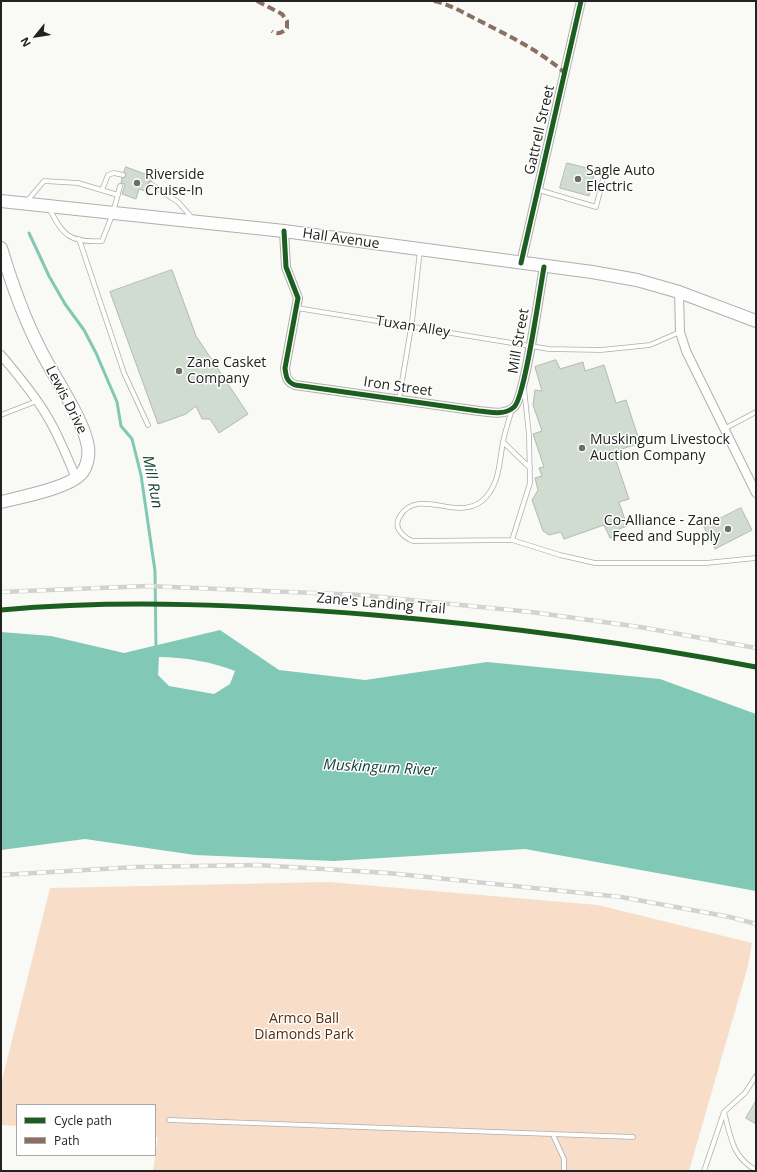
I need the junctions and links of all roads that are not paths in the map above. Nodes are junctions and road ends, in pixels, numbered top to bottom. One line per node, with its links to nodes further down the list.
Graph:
1 (581, 1): 7 (street, Gattrell Street)
2 (123, 175): 6 (lane)
3 (603, 179): 7 (lane)
4 (151, 184): 13 (lane)
5 (120, 186): 8 (lane)
6 (102, 190): 8 (lane); 10 (lane)
7 (539, 190): 18 (street, Gattrell Street)
8 (118, 195): 12 (lane)
9 (1, 201): 10 (main road, Hall Avenue)
10 (24, 205): 11 (main road, Hall Avenue)
11 (49, 207): 12 (main road, Hall Avenue); 15 (lane)
12 (113, 213): 13 (main road, Hall Avenue); 15 (lane)
13 (196, 222): 14 (main road, Hall Avenue)
14 (284, 231): 17 (main road, Hall Avenue); 21 (street)
15 (79, 239): 33 (lane)
16 (1, 248): 37 (main road, Lewis Drive)
17 (420, 250): 18 (main road, Hall Avenue); 23 (lane)
18 (521, 263): 19 (main road, Hall Avenue)
19 (544, 267): 20 (main road, Hall Avenue); 25 (street, Mill Street)
20 (679, 292): 22 (main road, Hall Avenue); 24 (street)
21 (297, 308): 23 (lane, Tuxan Alley); 28 (street, Iron Street)
22 (756, 321)
23 (410, 327): 25 (lane, Tuxan Alley); 28 (lane)
24 (680, 332): 25 (lane, Tuxan Alley); 34 (street)
25 (530, 346): 27 (street, Mill Street)
26 (1, 354): 29 (street)
27 (524, 384): 30 (street, Mill Street); 36 (lane)
28 (399, 399): 30 (street, Iron Street)
29 (38, 401): 32 (lane); 37 (street)
30 (509, 410): 35 (lane)
31 (756, 412): 34 (lane)
32 (1, 415)
33 (148, 425)
34 (724, 429): 38 (street)
35 (503, 442): 36 (lane); 40 (lane)
36 (530, 468): 40 (lane)
37 (76, 478): 39 (main road)
38 (756, 493)
39 (1, 502)
40 (512, 540): 41 (lane)
41 (756, 558)
42 (756, 1076): 43 (lane)
43 (724, 1112): 47 (lane); 49 (lane)
44 (169, 1120): 45 (lane)
45 (553, 1134): 46 (lane); 48 (lane)
46 (634, 1137)
47 (756, 1170)
48 (564, 1171)
49 (704, 1171)

